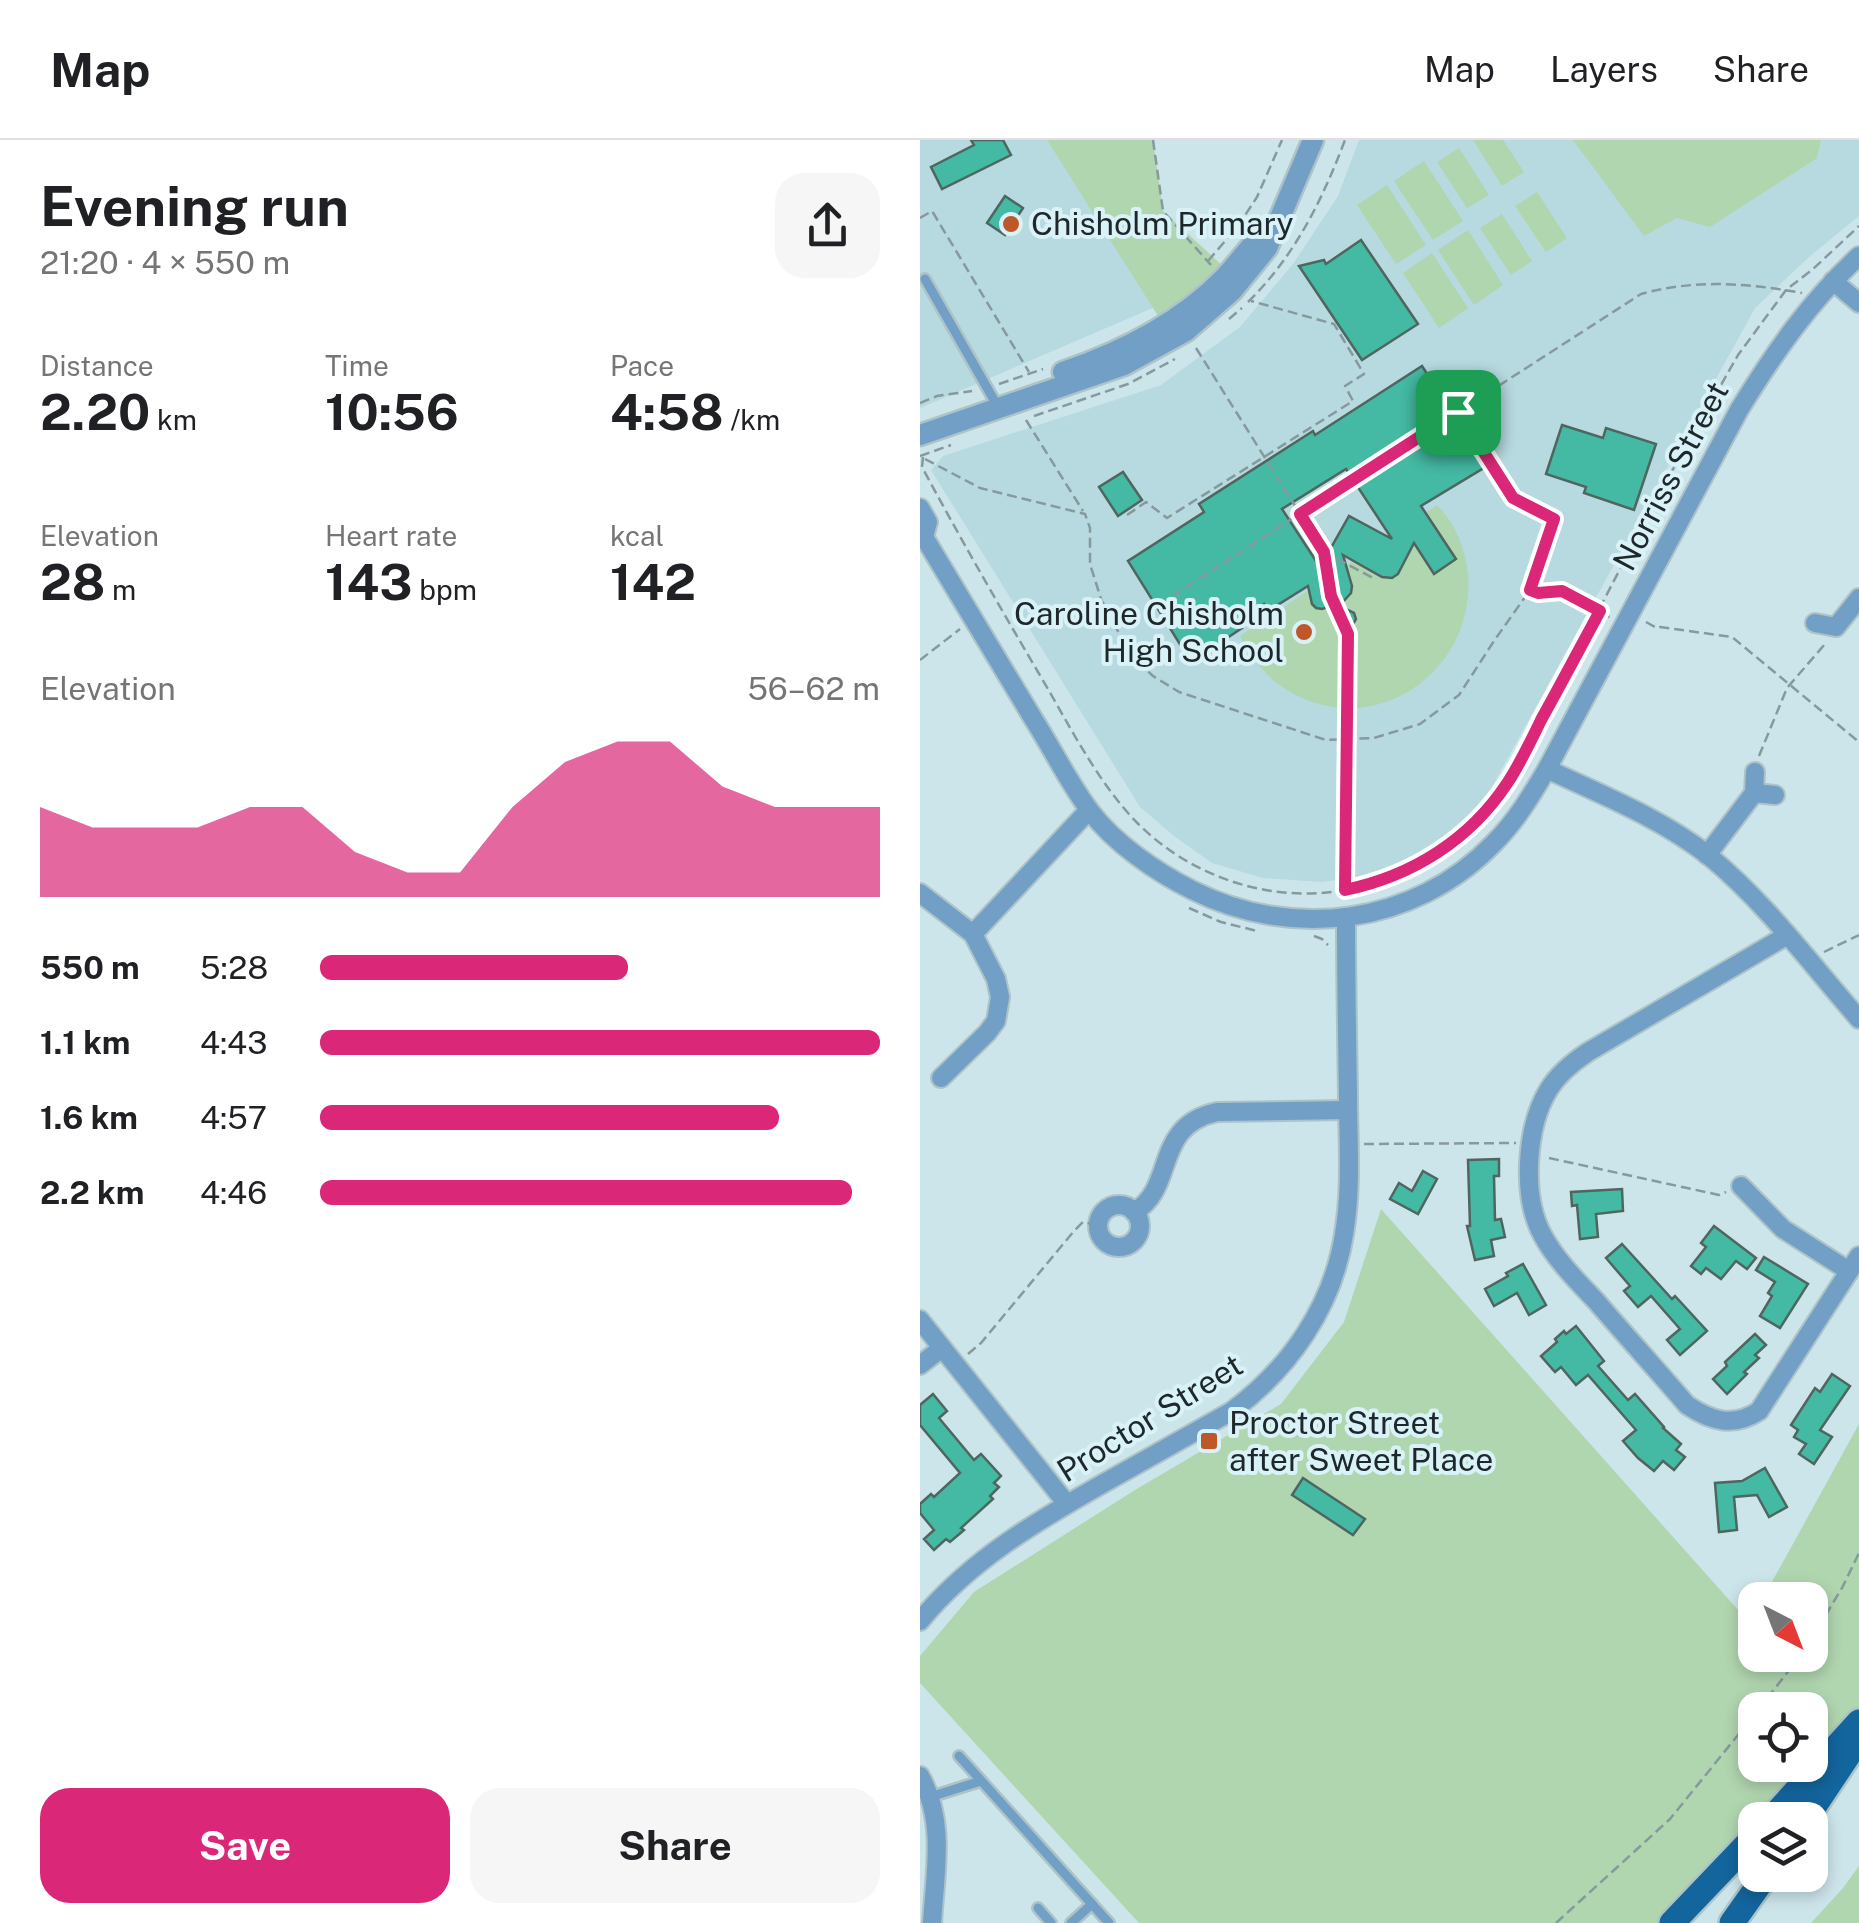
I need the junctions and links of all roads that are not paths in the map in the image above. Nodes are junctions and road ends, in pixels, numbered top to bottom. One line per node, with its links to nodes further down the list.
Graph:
1 (1314, 140): 2 (street)
2 (1278, 220): 7 (street); 7 (street)
3 (1859, 256): 5 (street, Norriss Street)
4 (925, 279): 7 (lane)
5 (1832, 281): 6 (street); 14 (street, Norriss Street)
6 (1859, 303)
7 (992, 397): 8 (street); 9 (street)
8 (920, 422)
9 (920, 435)
10 (920, 508): 11 (street, Norriss Street)
11 (922, 537): 18 (street, Norriss Street)
12 (1859, 598): 13 (street)
13 (1815, 624)
14 (1548, 770): 19 (street); 21 (street, Norriss Street)
15 (1755, 772): 16 (street)
16 (1754, 793): 17 (street); 19 (street)
17 (1775, 795)
18 (1089, 810): 21 (street, Norriss Street); 22 (street)
19 (1707, 855): 23 (street)
20 (920, 893): 22 (street)
21 (1346, 918): 26 (street, Proctor Street)
22 (973, 934): 25 (street)
23 (1786, 936): 24 (street); 29 (street)
24 (1859, 1020)
25 (942, 1078)
26 (1348, 1110): 28 (street); 33 (street, Proctor Street)
27 (1741, 1186): 29 (street)
28 (1134, 1212): 28 (street)
29 (1854, 1264)
30 (920, 1320): 31 (street)
31 (942, 1348): 32 (street); 33 (street)
32 (920, 1365)
33 (1067, 1504): 34 (street, Proctor Street)
34 (920, 1620)
35 (1859, 1722): 41 (main road)
36 (1859, 1740): 42 (main road)
37 (958, 1756): 39 (lane)
38 (920, 1776): 40 (street)
39 (981, 1781): 40 (lane); 45 (lane)
40 (930, 1797): 47 (street)
41 (1786, 1802)
42 (1817, 1802)
43 (1738, 1854): 51 (main road)
44 (1754, 1892): 52 (main road)
45 (1092, 1904): 49 (lane); 50 (lane)
46 (1038, 1908): 48 (lane)
47 (932, 1923)
48 (1052, 1923)
49 (1070, 1923)
50 (1108, 1923)
51 (1672, 1923)
52 (1732, 1923)

